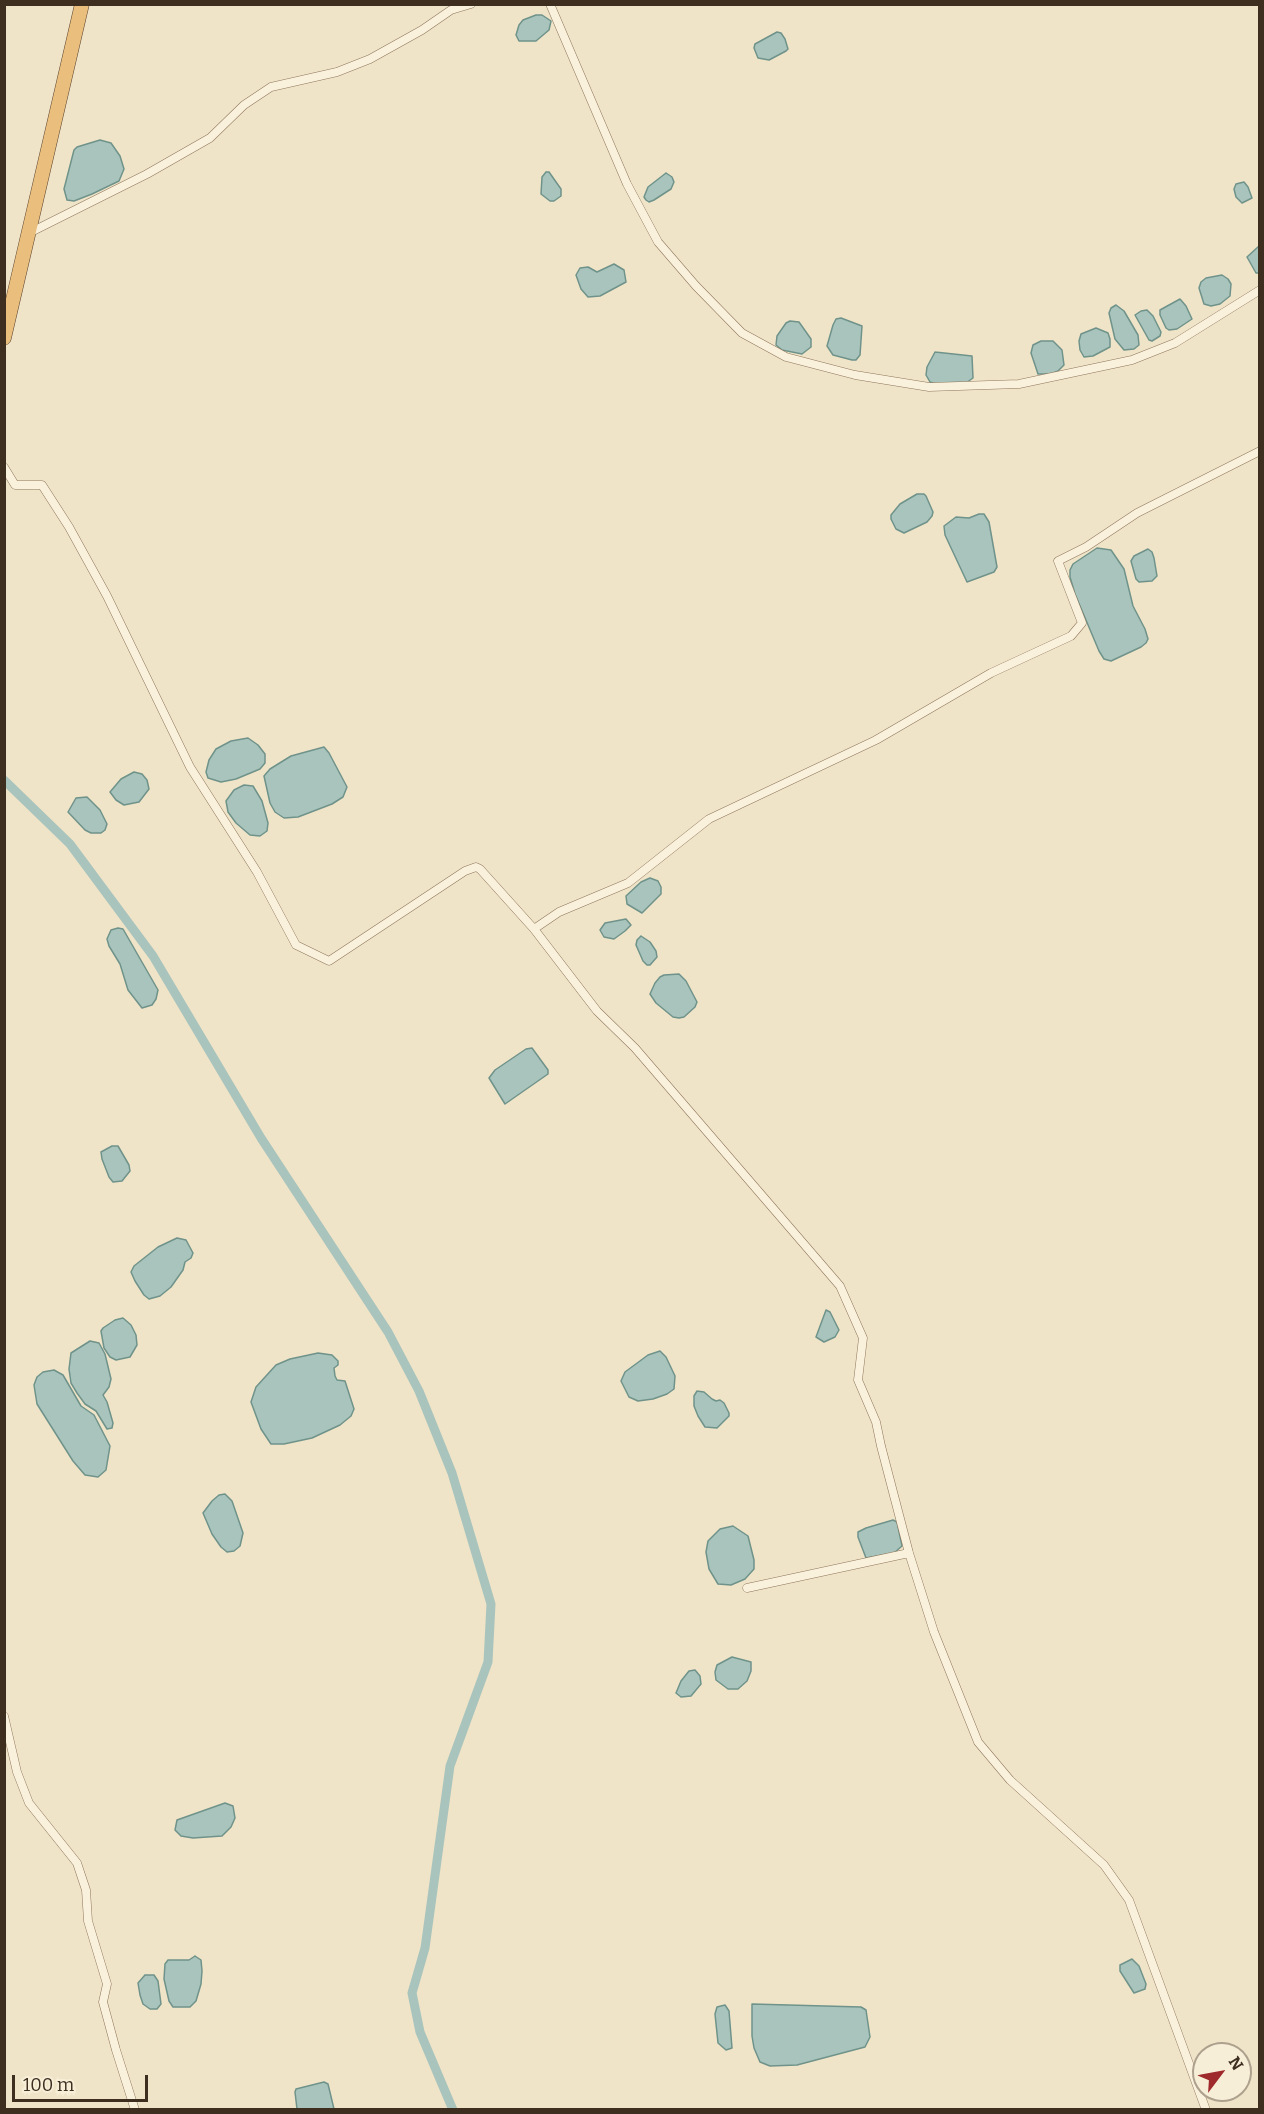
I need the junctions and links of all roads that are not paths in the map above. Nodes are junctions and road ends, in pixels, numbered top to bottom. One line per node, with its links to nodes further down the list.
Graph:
1 (82, 4): 4 (highway)
2 (471, 4): 4 (street)
3 (550, 4): 5 (street)
4 (29, 233): 6 (highway)
5 (1260, 290)
6 (4, 338)
7 (1260, 451): 9 (street)
8 (4, 467): 9 (street)
9 (534, 929): 10 (street)
10 (909, 1553): 11 (street); 14 (street)
11 (747, 1588)
12 (4, 1716): 13 (street)
13 (135, 2109)
14 (1206, 2109)

